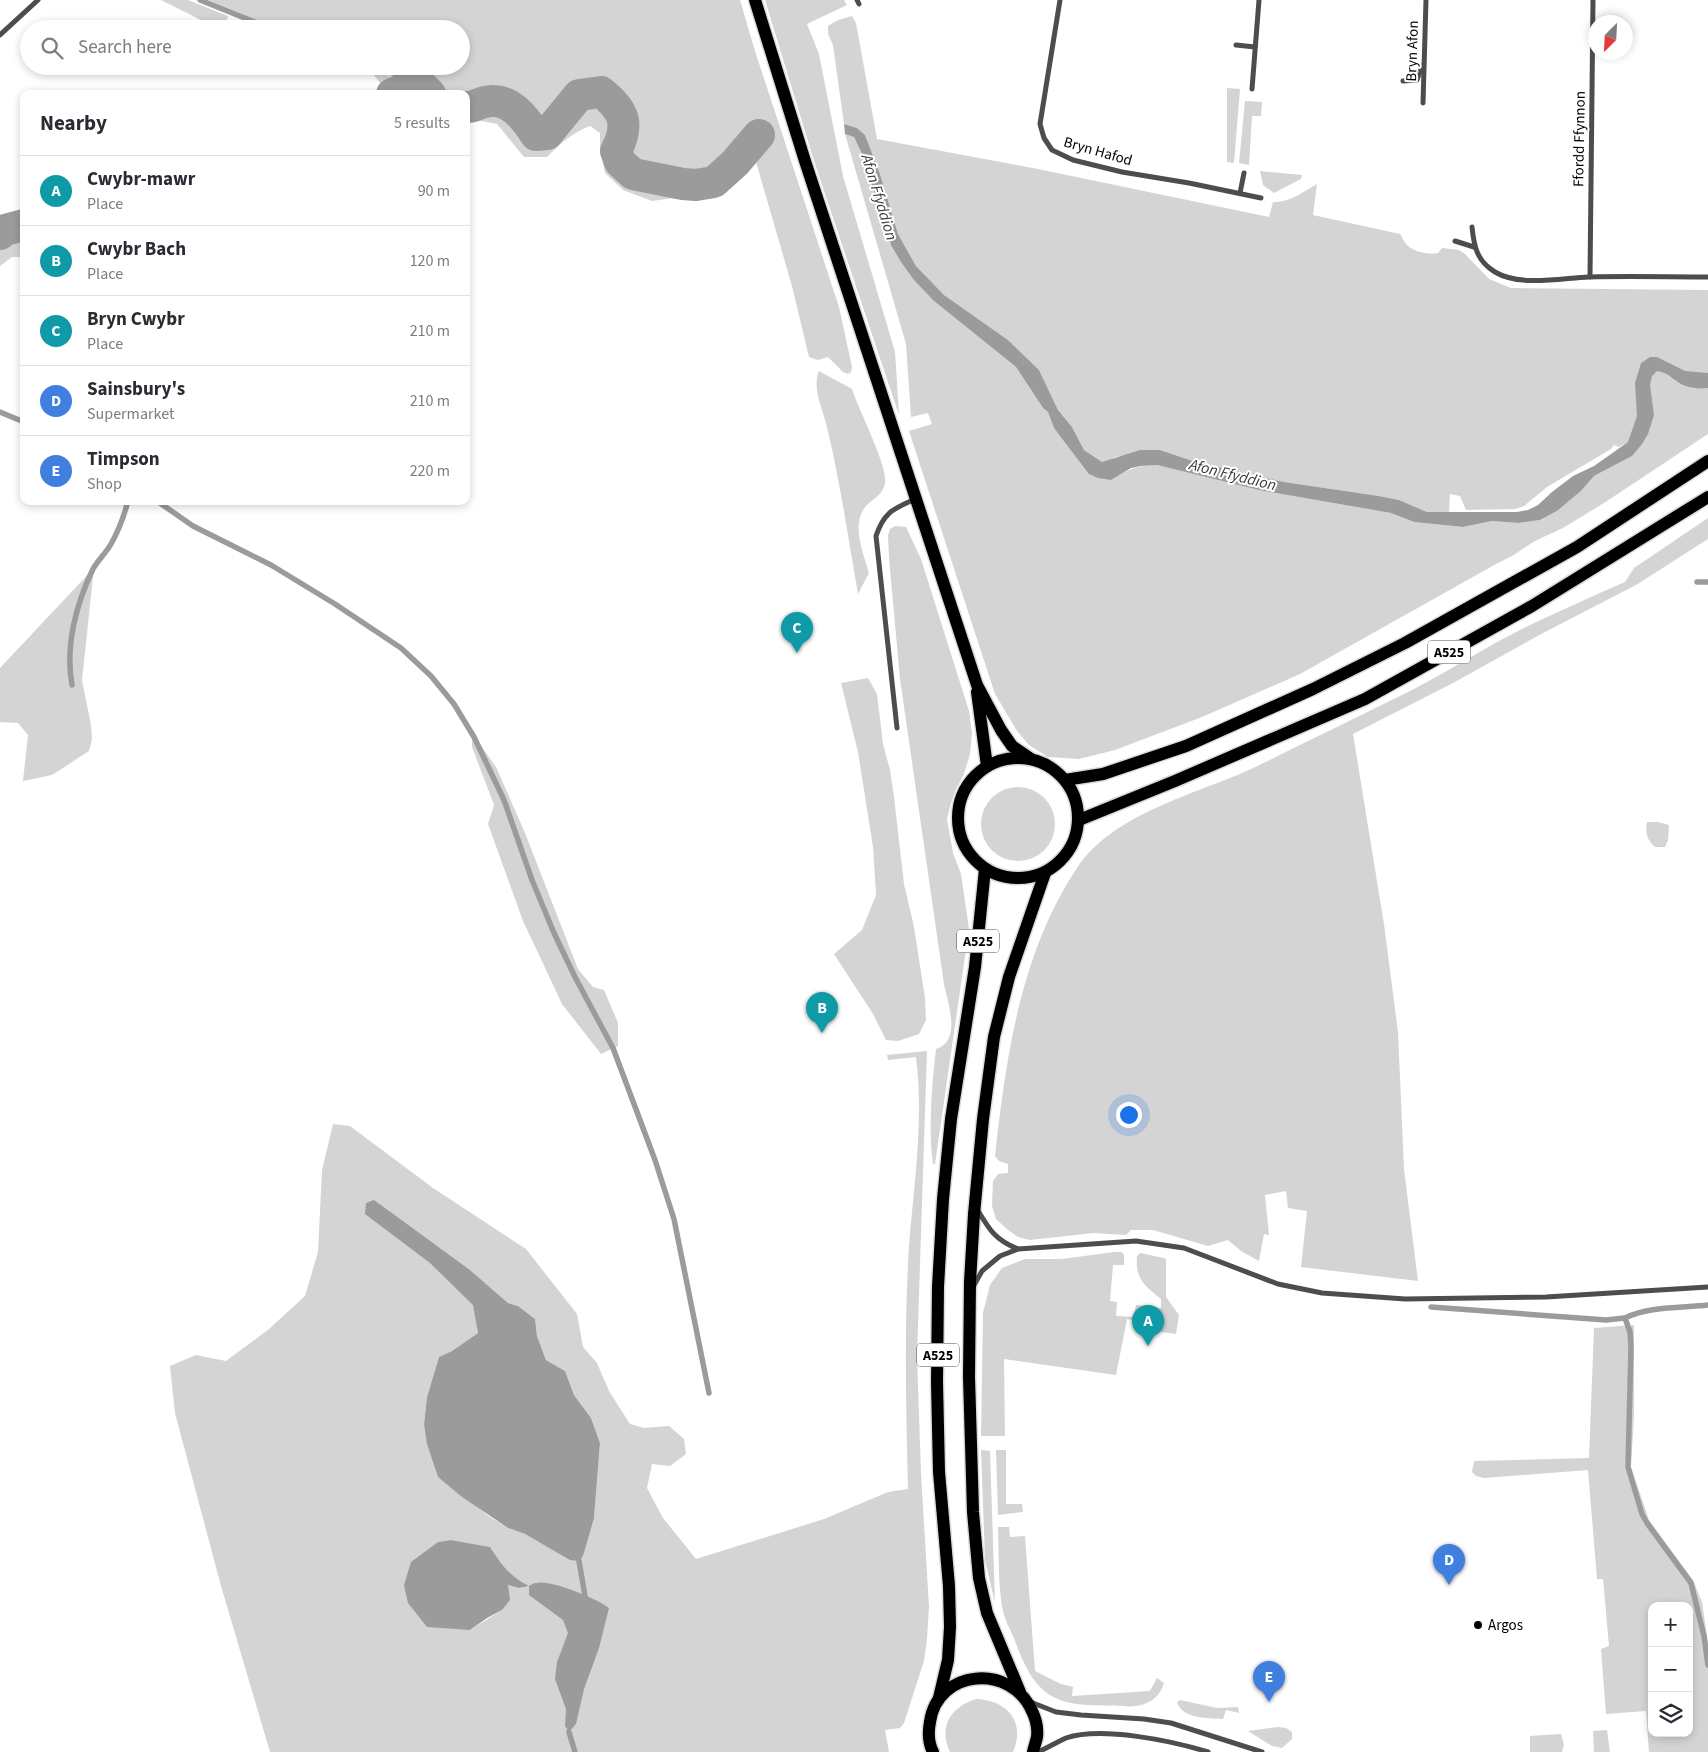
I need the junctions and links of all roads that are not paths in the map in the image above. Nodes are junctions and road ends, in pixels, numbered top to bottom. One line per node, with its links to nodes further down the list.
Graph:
1 (38, 0): 7 (street)
2 (754, 0): 24 (main road)
3 (1060, 0): 15 (street, Bryn Hafod)
4 (1259, 0): 9 (street)
5 (1426, 0): 10 (street, Bryn Afon)
6 (1593, 0): 21 (street, Ffordd Ffynnon)
7 (0, 35)
8 (1236, 46): 9 (street)
9 (1255, 47): 12 (street)
10 (1424, 61): 11 (street); 13 (street, Bryn Afon)
11 (1403, 81)
12 (1252, 89)
13 (1423, 104)
14 (1244, 173): 15 (street)
15 (1240, 193): 16 (street, Bryn Hafod)
16 (1261, 198)
17 (1472, 227): 19 (street)
18 (1454, 241): 19 (street)
19 (1474, 247): 21 (street)
20 (1708, 276): 21 (street)
21 (1590, 278)
22 (1708, 461): 29 (main road, A525)
23 (1708, 497): 30 (main road, A525)
24 (915, 499): 25 (main road); 26 (street)
25 (976, 685): 27 (main road); 28 (main road)
26 (897, 728)
27 (1031, 759): 28 (main road); 29 (main road)
28 (987, 766): 31 (main road)
29 (1065, 780): 30 (main road)
30 (1079, 820): 32 (main road)
31 (985, 869): 32 (main road); 38 (main road, A525)
32 (1045, 873): 33 (main road, A525)
33 (975, 1205): 34 (street); 36 (main road, A525)
34 (1018, 1249): 35 (street); 36 (street)
35 (1708, 1287)
36 (970, 1294): 37 (main road, A525)
37 (1024, 1697): 38 (main road); 40 (main road, A525); 43 (street)
38 (939, 1698): 39 (main road, A525)
39 (933, 1752)
40 (1033, 1752)
41 (1038, 1752): 42 (street)
42 (1208, 1752)
43 (1262, 1752)

